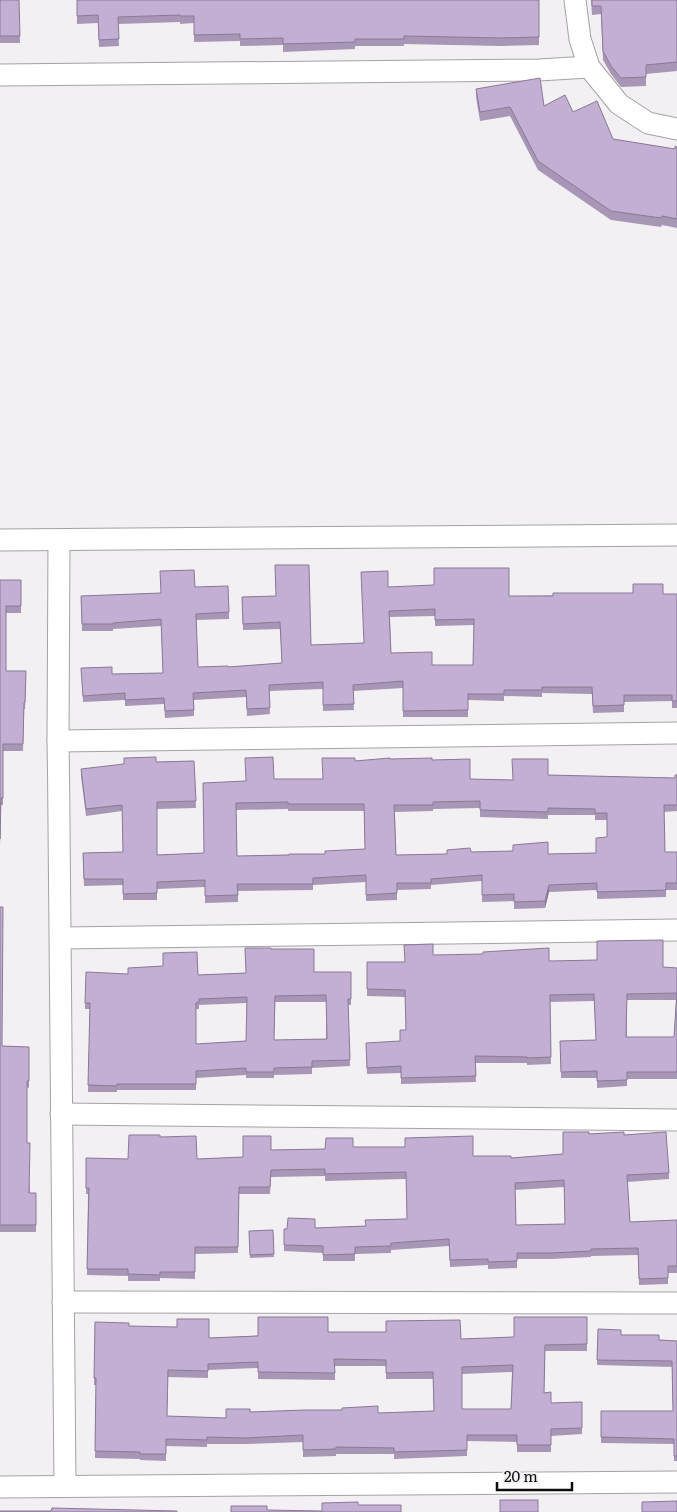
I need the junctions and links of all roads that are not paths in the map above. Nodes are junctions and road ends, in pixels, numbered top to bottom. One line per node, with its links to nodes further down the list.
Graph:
1 (575, 0): 2 (street)
2 (589, 67): 3 (street); 4 (street)
3 (0, 75)
4 (677, 129)
5 (677, 535): 7 (street)
6 (0, 540): 7 (street)
7 (59, 540): 9 (street)
8 (677, 733): 9 (street)
9 (58, 741): 11 (street)
10 (677, 930): 11 (street)
11 (61, 938): 12 (street)
12 (61, 1114): 13 (street); 14 (street)
13 (677, 1120)
14 (62, 1302): 15 (street); 17 (street)
15 (677, 1303)
16 (677, 1482): 17 (street)
17 (65, 1486): 18 (street)
18 (0, 1487)

